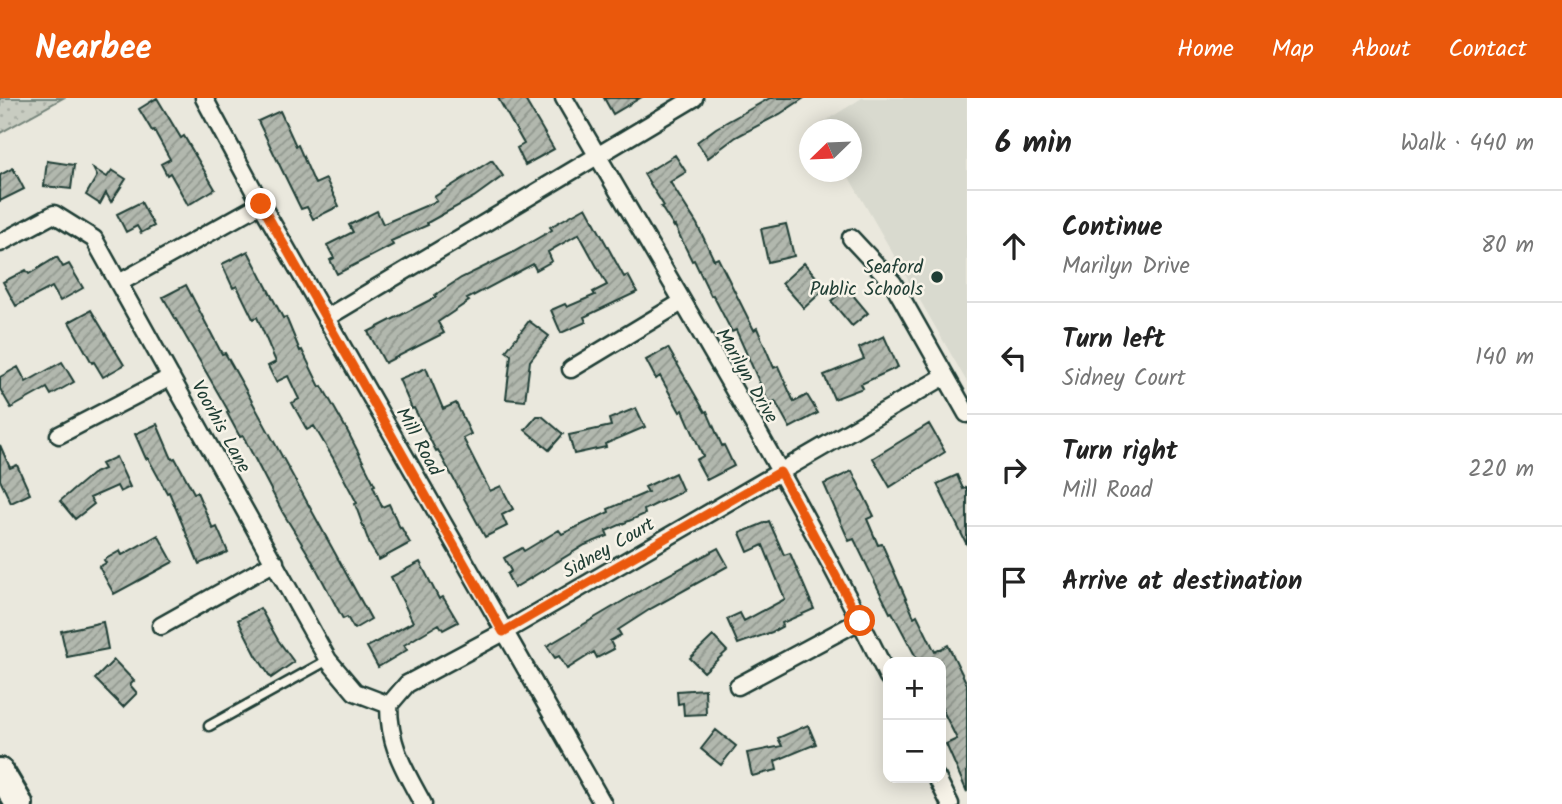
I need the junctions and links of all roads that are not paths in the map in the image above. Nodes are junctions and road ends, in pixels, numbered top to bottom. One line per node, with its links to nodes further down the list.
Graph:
1 (204, 98): 5 (street, Mill Road)
2 (564, 98): 4 (street, Marilyn Drive)
3 (694, 98): 4 (street)
4 (597, 156): 9 (street, Marilyn Drive); 10 (street)
5 (261, 204): 8 (street); 10 (street, Mill Road)
6 (851, 238): 12 (street)
7 (0, 243): 8 (street, Voorhis Lane)
8 (119, 283): 13 (street, Voorhis Lane)
9 (682, 302): 11 (street); 16 (street, Marilyn Drive)
10 (326, 318): 20 (street, Mill Road)
11 (571, 369)
12 (946, 376): 14 (street); 16 (street, Sidney Court)
13 (171, 377): 15 (street); 17 (street, Voorhis Lane)
14 (967, 414)
15 (59, 435)
16 (780, 472): 18 (street, Marilyn Drive); 20 (street, Sidney Court)
17 (275, 562): 19 (street); 21 (street, Voorhis Lane)
18 (860, 621): 22 (street, Marilyn Drive); 23 (street)
19 (161, 626)
20 (503, 632): 24 (street, Sidney Court); 30 (street, Mill Road)
21 (328, 660): 24 (street, Voorhis Lane); 25 (lane)
22 (883, 667)
23 (738, 686)
24 (389, 705): 29 (street)
25 (209, 726)
26 (0, 772): 28 (main road)
27 (940, 783): 31 (street)
28 (12, 802)
29 (423, 804)
30 (603, 804)
31 (950, 804)

